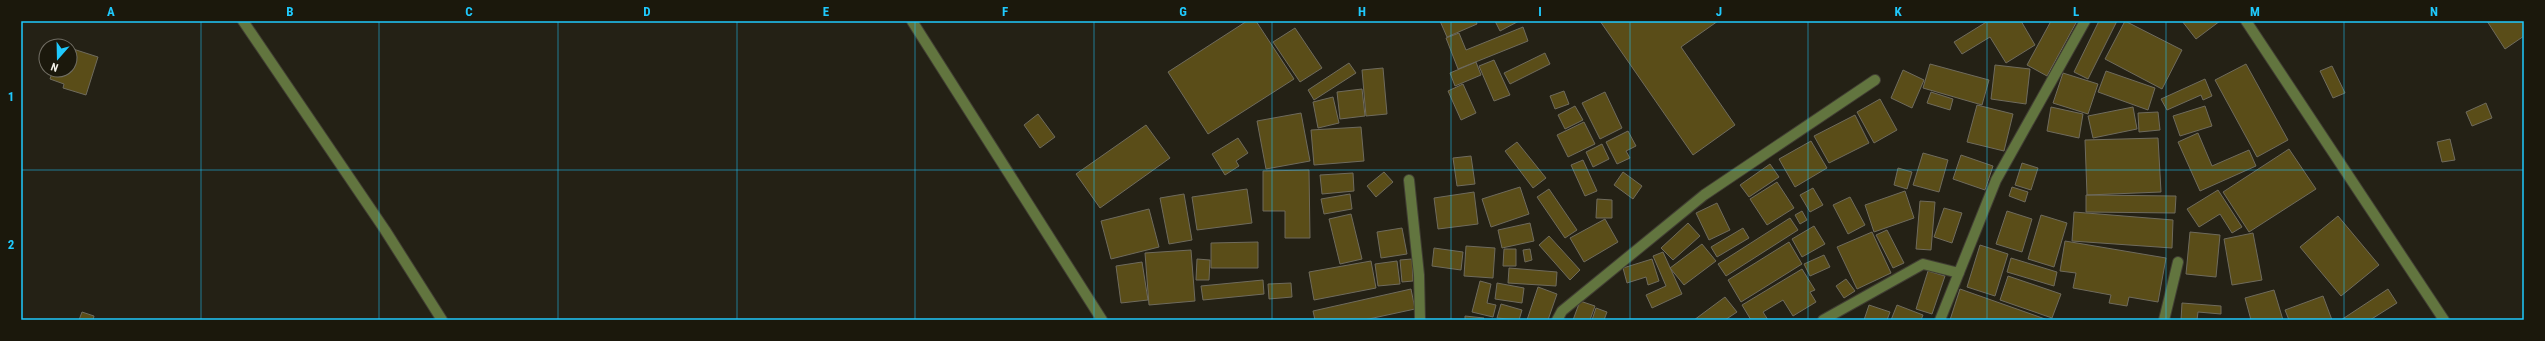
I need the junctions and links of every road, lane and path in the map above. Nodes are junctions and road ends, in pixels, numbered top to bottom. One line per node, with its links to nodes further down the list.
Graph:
1 (243, 21): 9 (street)
2 (912, 21): 10 (street)
3 (2085, 21): 8 (street)
4 (2246, 21): 16 (street)
5 (1875, 80): 12 (street)
6 (1409, 180): 11 (street)
7 (2178, 262): 15 (street)
8 (1959, 273): 13 (street); 14 (street)
9 (442, 320)
10 (1102, 320)
11 (1420, 320)
12 (1557, 320)
13 (1824, 320)
14 (1940, 320)
15 (2164, 320)
16 (2444, 320)

